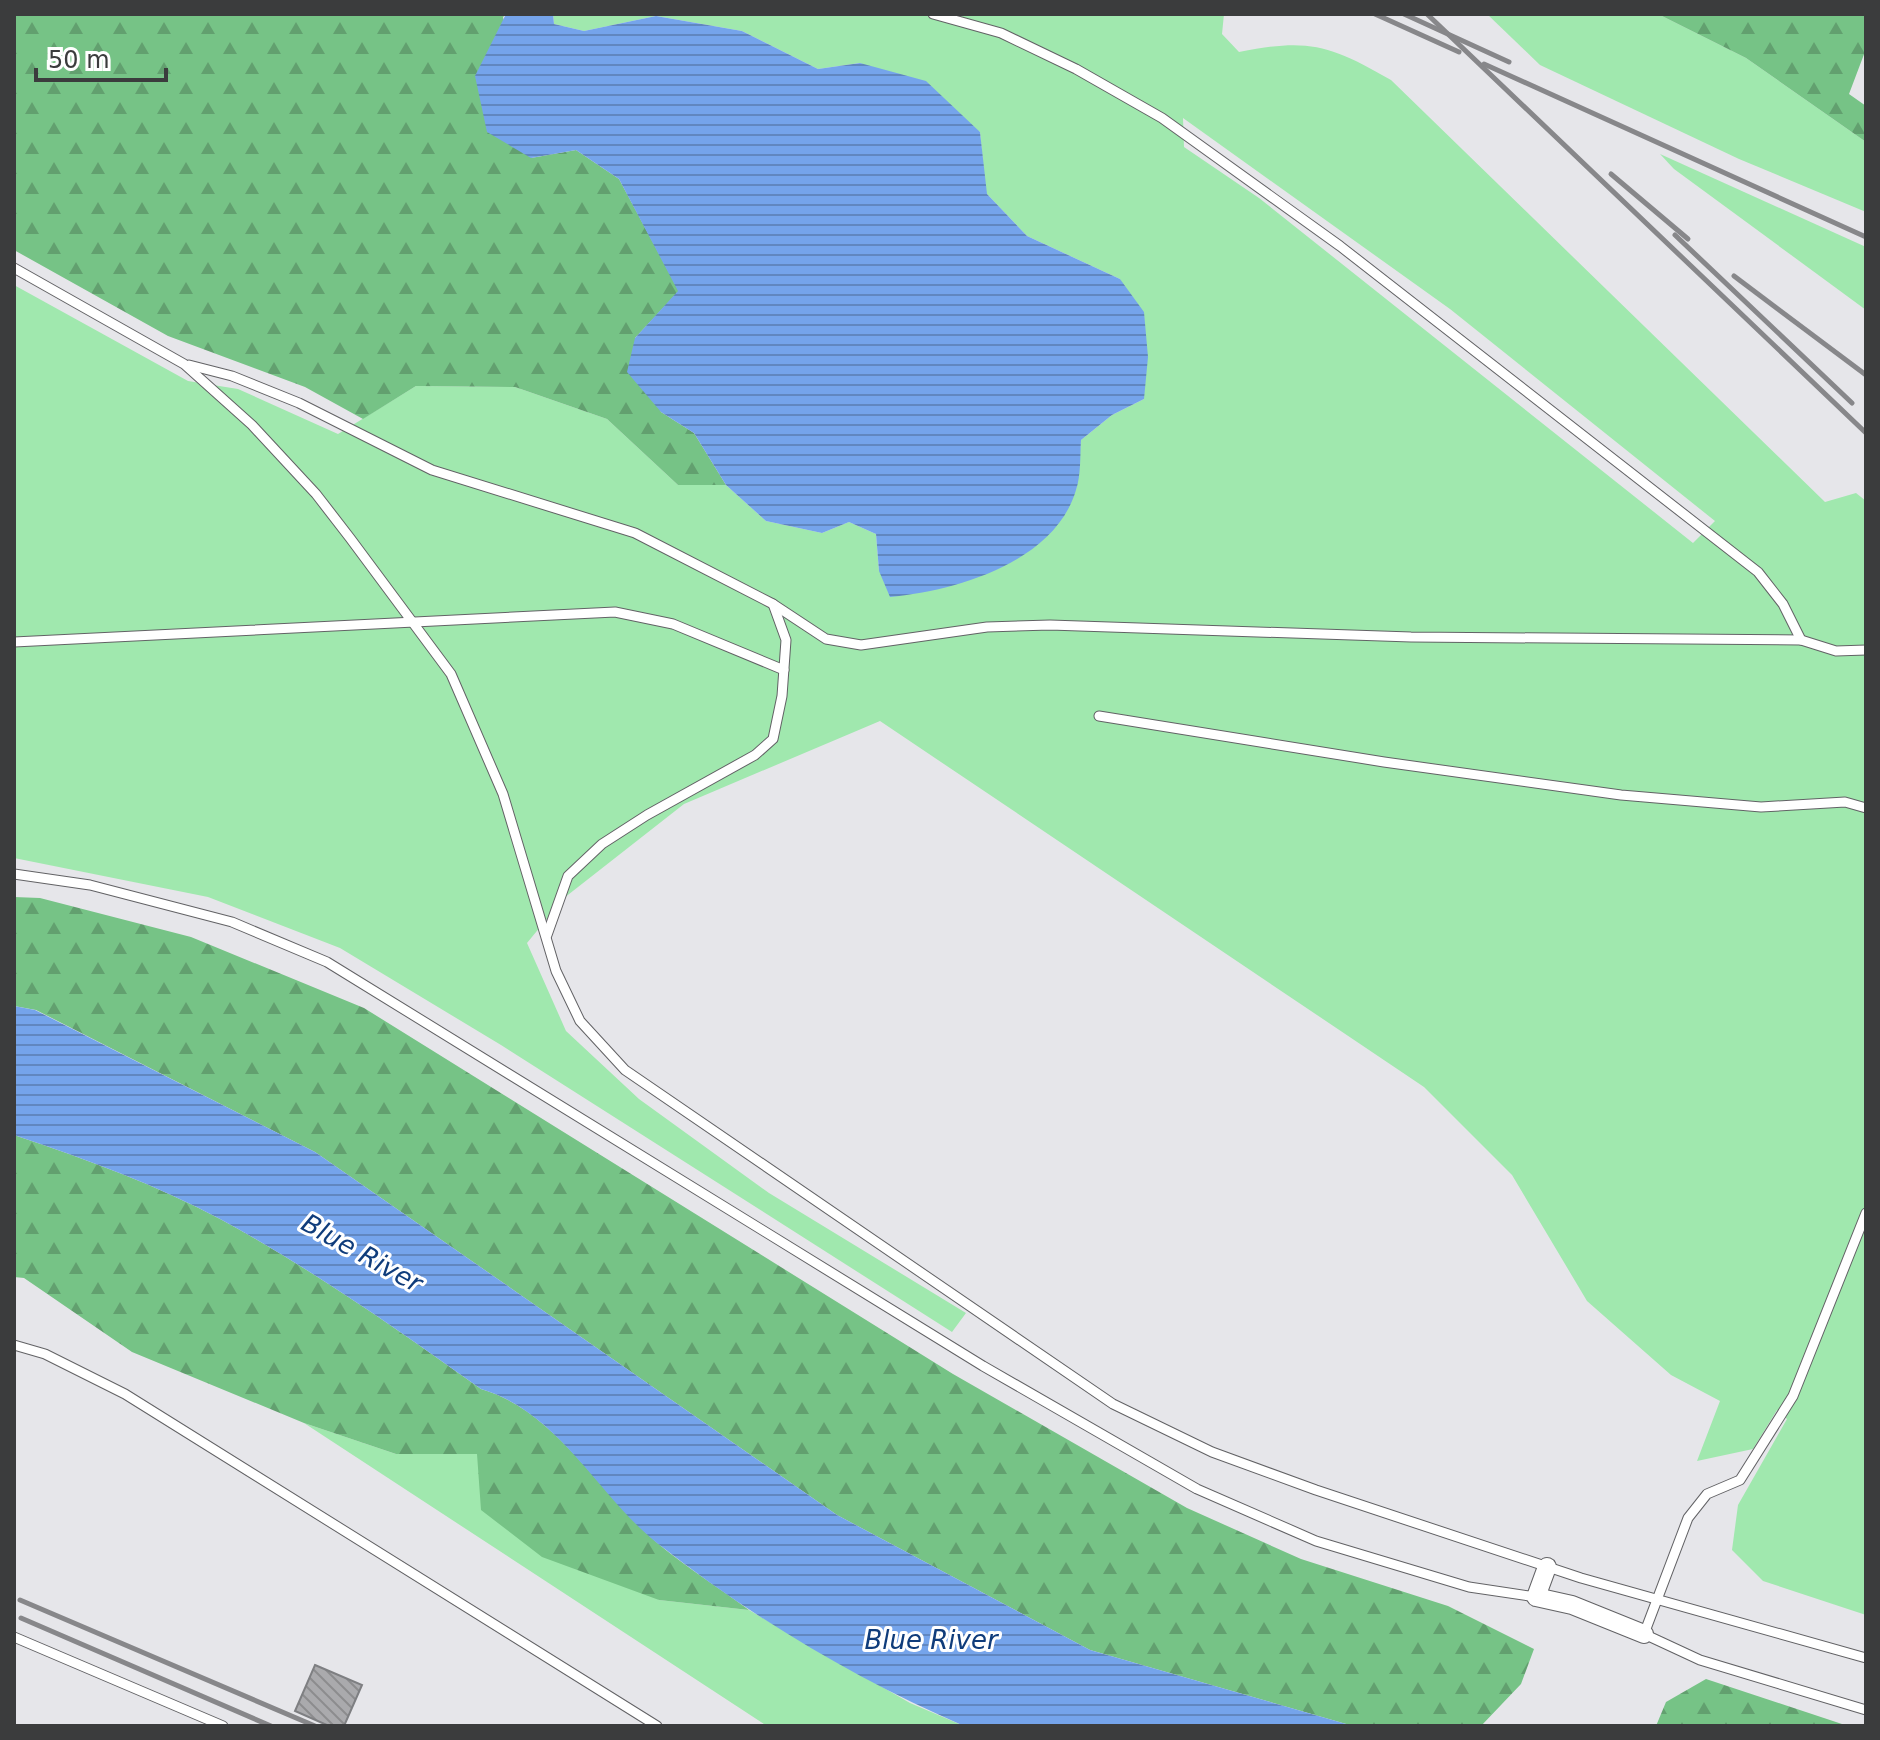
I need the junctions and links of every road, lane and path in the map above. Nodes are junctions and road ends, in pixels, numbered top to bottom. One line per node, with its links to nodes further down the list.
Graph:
1 (933, 14): 6 (lane)
2 (14, 268): 3 (lane)
3 (184, 364): 4 (lane); 5 (lane)
4 (773, 604): 6 (lane); 9 (lane)
5 (415, 624): 7 (lane); 9 (lane); 13 (lane)
6 (1801, 640): 8 (lane)
7 (14, 642)
8 (1866, 650)
9 (784, 670): 13 (lane)
10 (1099, 716): 11 (lane)
11 (1866, 808)
12 (14, 874): 17 (lane)
13 (547, 937): 16 (lane)
14 (1866, 1213): 18 (lane)
15 (14, 1345): 24 (lane)
16 (1547, 1567): 17 (street); 18 (lane)
17 (1536, 1597): 19 (street)
18 (1657, 1599): 19 (lane); 21 (lane)
19 (1644, 1634): 22 (lane)
20 (14, 1637): 23 (lane)
21 (1866, 1658)
22 (1866, 1710)
23 (223, 1726)
24 (657, 1726)

